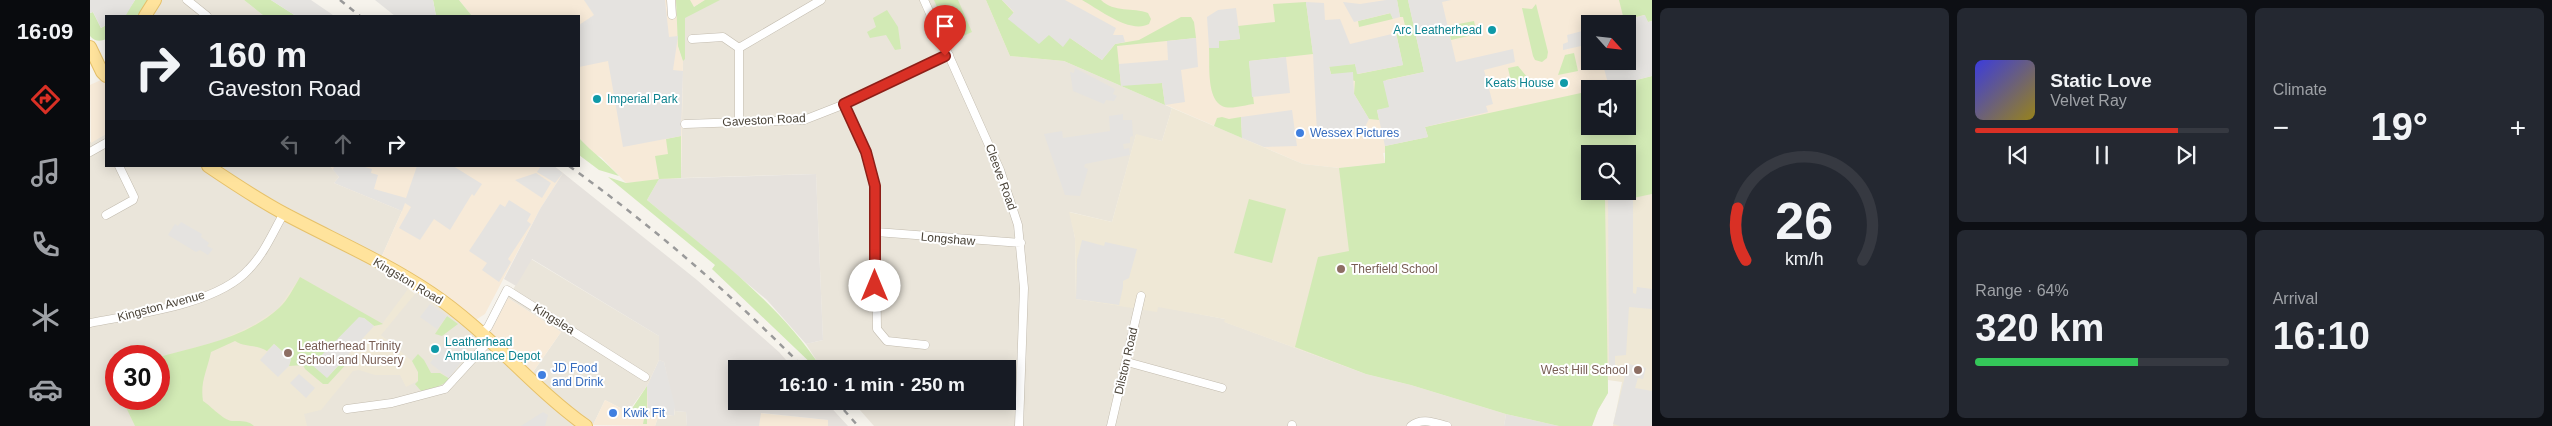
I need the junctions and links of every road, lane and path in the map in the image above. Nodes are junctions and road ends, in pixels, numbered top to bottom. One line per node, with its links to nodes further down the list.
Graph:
1 (155, 0): 6 (main road)
2 (188, 0): 7 (street)
3 (671, 0): 8 (street)
4 (821, 0): 12 (street)
5 (924, 0): 13 (street, Cleeve Road)
6 (146, 15)
7 (206, 15)
8 (672, 15)
9 (692, 38): 12 (street)
10 (90, 47): 11 (main road); 14 (main road)
11 (105, 48)
12 (739, 48): 16 (street)
13 (948, 55): 15 (street, Gaveston Road); 25 (street, Cleeve Road)
14 (105, 75)
15 (844, 104): 16 (street, Gaveston Road); 24 (street)
16 (739, 121): 17 (street, Gaveston Road)
17 (685, 124)
18 (105, 144): 19 (street)
19 (90, 152)
20 (119, 167): 23 (street)
21 (210, 167): 22 (main road, Kingston Road)
22 (284, 213): 27 (street, Kingston Avenue); 28 (main road, Kingston Road)
23 (106, 215)
24 (876, 232): 25 (street, Longshaw); 29 (street)
25 (1021, 243): 35 (street, Cleeve Road)
26 (1141, 296): 30 (street, Dilston Road)
27 (90, 324)
28 (484, 338): 31 (street, Kingslea); 33 (street); 34 (main road, Kingston Road)
29 (925, 345)
30 (1127, 362): 32 (street); 36 (street, Dilston Road)
31 (645, 377)
32 (1222, 388)
33 (347, 409)
34 (586, 426)
35 (1019, 426)
36 (1111, 426)
37 (1411, 426): 38 (street)
38 (1447, 426)

